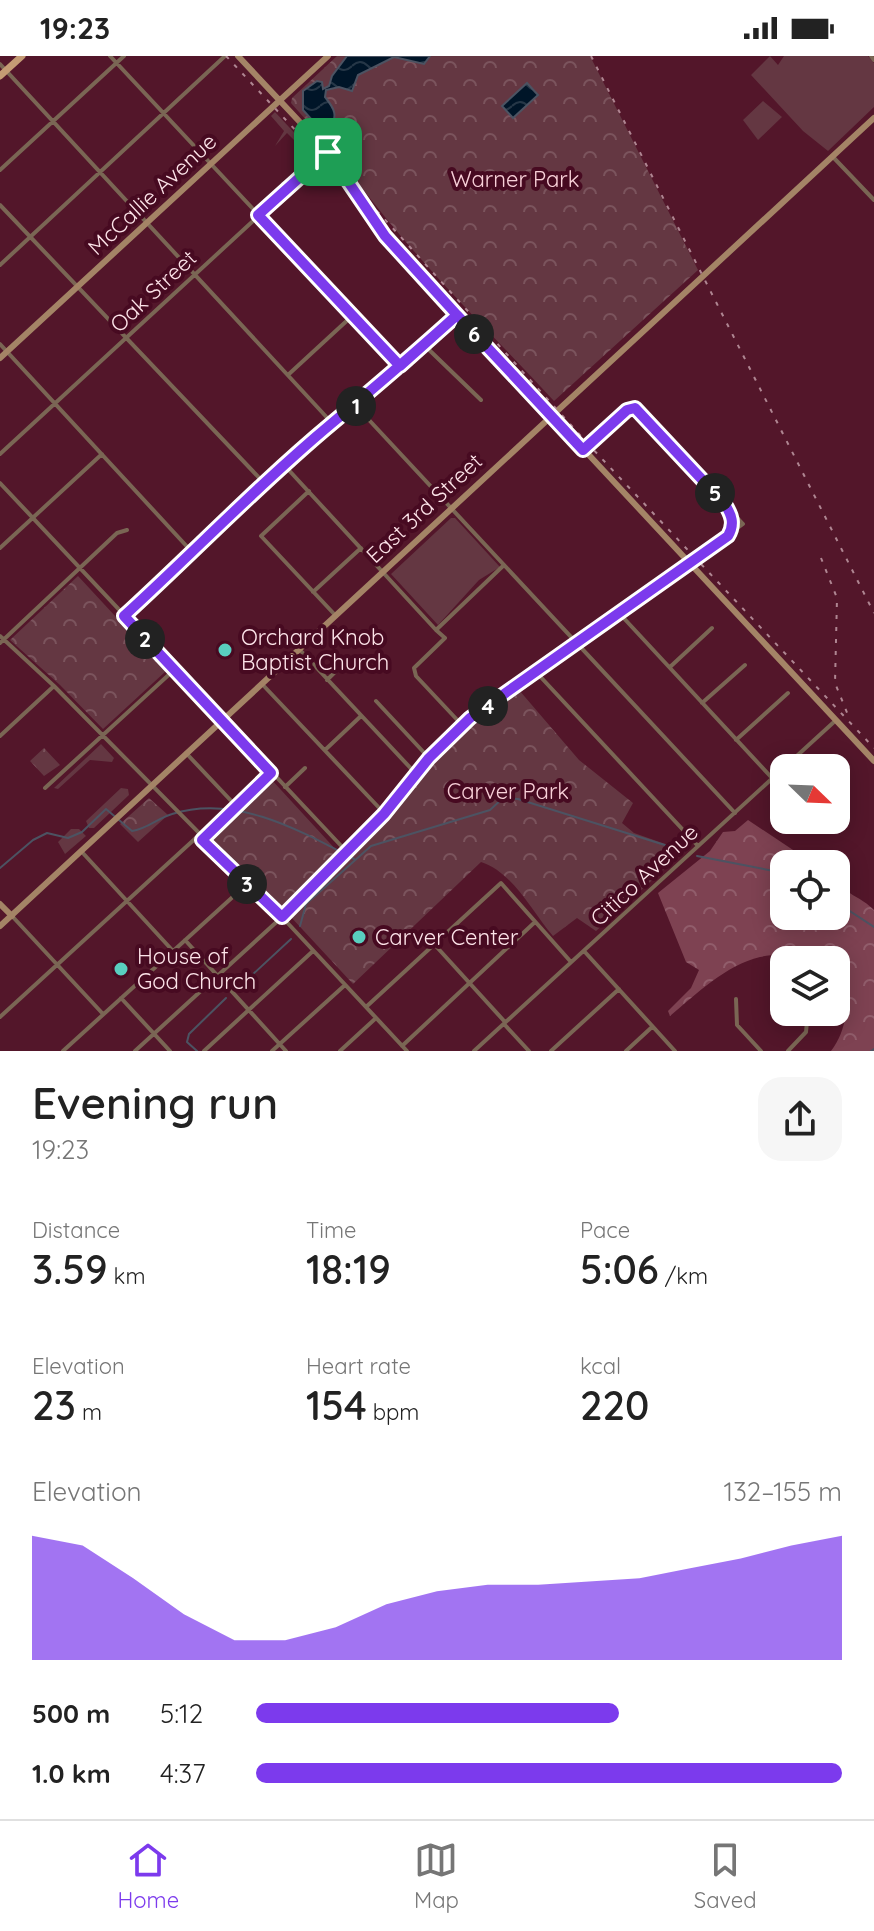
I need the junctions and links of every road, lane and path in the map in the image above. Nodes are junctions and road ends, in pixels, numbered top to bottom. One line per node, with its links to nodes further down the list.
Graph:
1 (22, 56): 8 (main road)
2 (110, 56): 7 (street)
3 (124, 56): 7 (street)
4 (225, 56): 10 (street)
5 (238, 56): 9 (main road)
6 (328, 56): 9 (main road, McCallie Avenue)
7 (117, 63): 10 (street); 12 (street)
8 (2, 70): 12 (street)
9 (280, 100): 13 (main road); 15 (main road, McCallie Avenue)
10 (163, 113): 15 (street); 17 (street)
11 (874, 118): 14 (main road, East 3rd Street)
12 (54, 122): 16 (street); 17 (street)
13 (328, 152): 20 (street, Oak Street); 26 (main road)
14 (833, 157): 18 (street); 38 (main road, East 3rd Street)
15 (210, 164): 20 (street); 21 (main road, McCallie Avenue)
16 (0, 170)
17 (101, 172): 21 (street); 22 (street)
18 (874, 200)
19 (0, 205): 22 (street)
20 (258, 215): 24 (street, Oak Street); 27 (street)
21 (148, 222): 24 (street); 25 (main road, McCallie Avenue)
22 (30, 237): 23 (street); 25 (street)
23 (0, 265)
24 (195, 273): 28 (street, Oak Street); 34 (street)
25 (77, 287): 28 (street); 31 (main road, McCallie Avenue)
26 (457, 315): 30 (street); 38 (main road)
27 (352, 316): 33 (street); 34 (street)
28 (125, 338): 36 (street, Oak Street); 45 (street)
29 (0, 344): 31 (street)
30 (424, 345): 33 (street); 35 (street)
31 (7, 352): 32 (main road, McCallie Avenue); 36 (street)
32 (0, 358)
33 (400, 366): 37 (street)
34 (288, 374): 39 (street)
35 (481, 400)
36 (55, 402): 41 (street, Oak Street); 42 (street)
37 (356, 406): 39 (street); 48 (street)
38 (550, 416): 40 (main road); 48 (main road, East 3rd Street)
39 (332, 423): 43 (street)
40 (583, 450): 47 (street); 55 (main road)
41 (0, 454)
42 (102, 454): 49 (street); 54 (street)
43 (285, 466): 45 (street); 46 (street)
44 (0, 483): 49 (street)
45 (265, 484): 54 (street)
46 (309, 491): 53 (street); 59 (street)
47 (724, 503): 51 (street); 51 (street)
48 (450, 508): 56 (street); 58 (main road, East 3rd Street)
49 (33, 519): 52 (street); 57 (street)
50 (127, 530): 57 (street)
51 (728, 536): 55 (street)
52 (0, 548)
53 (361, 548): 58 (street); 59 (street)
54 (192, 552): 61 (street)
55 (688, 564): 60 (street); 81 (main road)
56 (504, 565): 64 (street); 66 (street)
57 (79, 568): 61 (street); 65 (street)
58 (383, 572): 62 (main road, East 3rd Street); 64 (street)
59 (313, 592): 62 (street)
60 (619, 613): 66 (street); 70 (street)
61 (124, 616): 71 (street)
62 (336, 616): 67 (main road, East 3rd Street)
63 (712, 628): 70 (street)
64 (436, 630): 82 (street)
65 (1, 640): 75 (street)
66 (576, 643): 72 (street); 100 (street)
67 (300, 650): 73 (street); 74 (main road, East 3rd Street)
68 (343, 664): 73 (street)
69 (745, 665): 78 (street)
70 (669, 667): 78 (street)
71 (174, 670): 80 (street); 84 (street)
72 (536, 672): 82 (street); 103 (street)
73 (327, 680): 79 (street)
74 (262, 684): 80 (main road, East 3rd Street); 86 (street)
75 (54, 686): 83 (street); 84 (street)
76 (788, 693): 85 (street)
77 (376, 701): 89 (street)
78 (702, 703): 85 (street)
79 (361, 716): 86 (street); 93 (street)
80 (223, 721): 87 (main road, East 3rd Street); 92 (street)
81 (835, 721): 88 (street, Citico Avenue); 90 (main road)
82 (462, 725): 89 (street)
83 (0, 736)
84 (102, 736): 96 (street); 98 (street)
85 (736, 740): 94 (street)
86 (324, 750): 101 (street)
87 (186, 753): 96 (main road, East 3rd Street); 99 (street)
88 (799, 754)
89 (429, 758): 93 (street)
90 (874, 761)
91 (305, 768): 97 (street)
92 (271, 773): 97 (street); 99 (street)
93 (417, 775): 101 (street)
94 (770, 776)
95 (770, 780): 100 (street, Citico Avenue)
96 (150, 786): 102 (street); 104 (main road, East 3rd Street)
97 (285, 787): 105 (street)
98 (45, 788)
99 (236, 806): 102 (street)
100 (735, 813): 103 (street, Citico Avenue)
101 (384, 814): 105 (street)
102 (200, 838): 106 (street); 107 (street)
103 (698, 847): 117 (street, Citico Avenue)
104 (81, 851): 107 (street); 109 (main road, East 3rd Street)
105 (346, 851): 110 (street)
106 (247, 884): 110 (street); 113 (street)
107 (126, 901): 115 (street); 119 (street)
108 (0, 904): 109 (main road)
109 (12, 916): 112 (main road, East 3rd Street); 119 (street)
110 (282, 917): 116 (street); 120 (street)
111 (535, 922): 114 (street); 118 (street); 121 (street)
112 (0, 926)
113 (185, 940): 115 (street); 120 (street)
114 (434, 944): 121 (street); 126 (street)
115 (173, 951): 124 (street)
116 (313, 951): 122 (street); 127 (street)
117 (584, 951): 118 (street, Citico Avenue); 123 (street)
118 (571, 962): 131 (street, Citico Avenue)
119 (57, 965): 128 (street); 129 (street)
120 (218, 977): 127 (street); 134 (street)
121 (470, 982): 131 (street); 136 (street)
122 (345, 985): 126 (street); 135 (street)
123 (619, 989): 133 (street); 146 (street)
124 (121, 998): 128 (street); 134 (street)
125 (736, 999): 149 (street)
126 (366, 1007): 130 (street)
127 (249, 1010): 135 (street); 140 (street)
128 (103, 1014): 137 (street)
129 (0, 1017)
130 (376, 1018): 136 (street); 143 (street)
131 (505, 1023): 144 (street, Citico Avenue); 145 (street)
132 (807, 1026): 150 (street)
133 (652, 1027): 147 (street); 148 (street)
134 (154, 1034): 138 (street); 139 (street)
135 (280, 1044): 141 (street); 142 (street)
136 (405, 1050)
137 (63, 1051)
138 (135, 1051)
139 (170, 1051)
140 (204, 1051)
141 (272, 1051)
142 (286, 1051)
143 (340, 1051)
144 (474, 1051)
145 (529, 1051)
146 (551, 1051)
147 (626, 1051)
148 (675, 1051)
149 (761, 1051)
150 (788, 1051)

